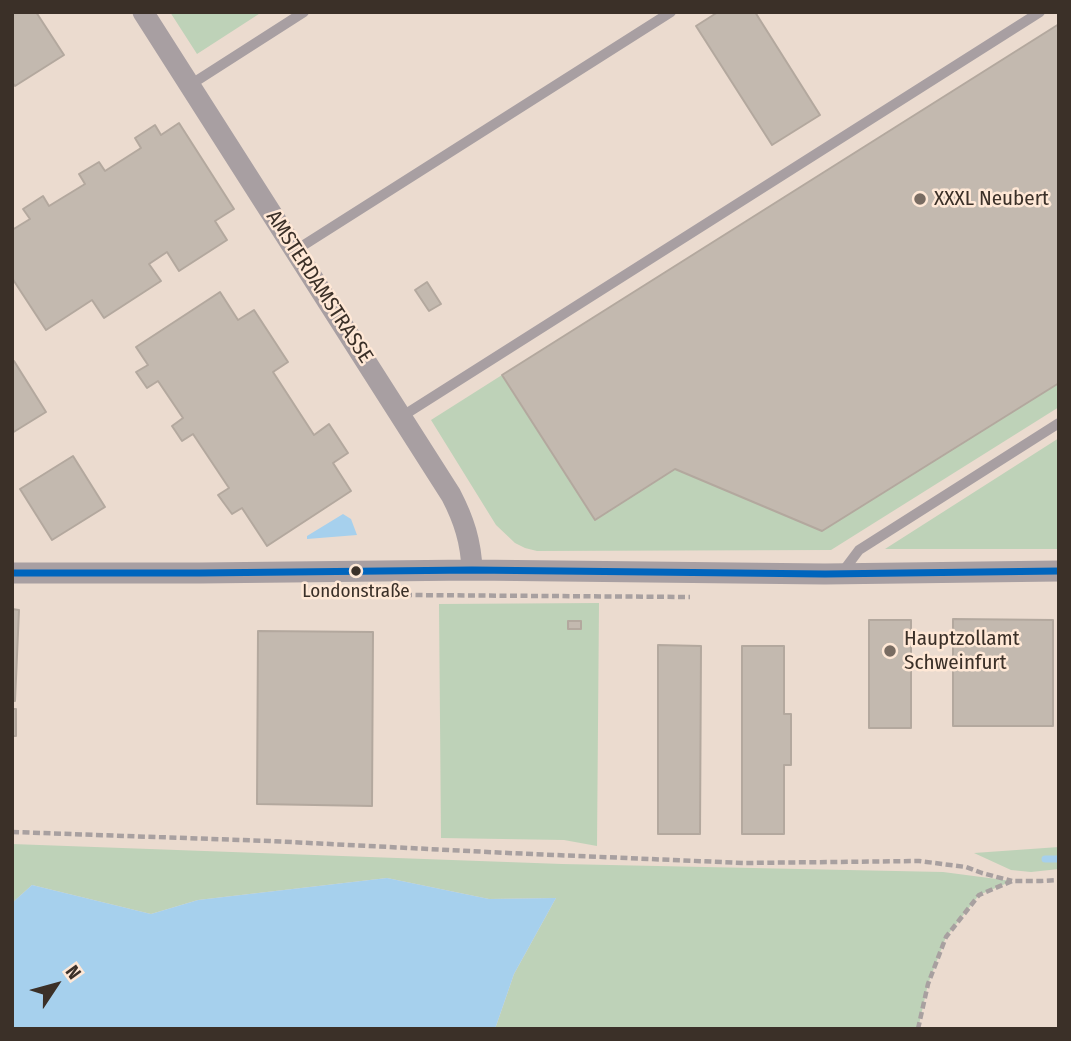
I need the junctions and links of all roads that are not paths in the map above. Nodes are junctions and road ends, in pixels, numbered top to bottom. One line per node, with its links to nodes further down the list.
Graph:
1 (143, 12): 5 (street, AMSTERDAMSTRASSE)
2 (304, 12): 5 (lane)
3 (671, 12): 6 (lane)
4 (1040, 12): 7 (lane)
5 (190, 85): 6 (street, AMSTERDAMSTRASSE)
6 (296, 250): 7 (street, AMSTERDAMSTRASSE)
7 (401, 417): 9 (street, AMSTERDAMSTRASSE)
8 (1059, 424): 12 (lane)
9 (472, 570): 11 (street); 12 (street)
10 (1059, 571): 12 (street)
11 (12, 573)
12 (842, 574)

